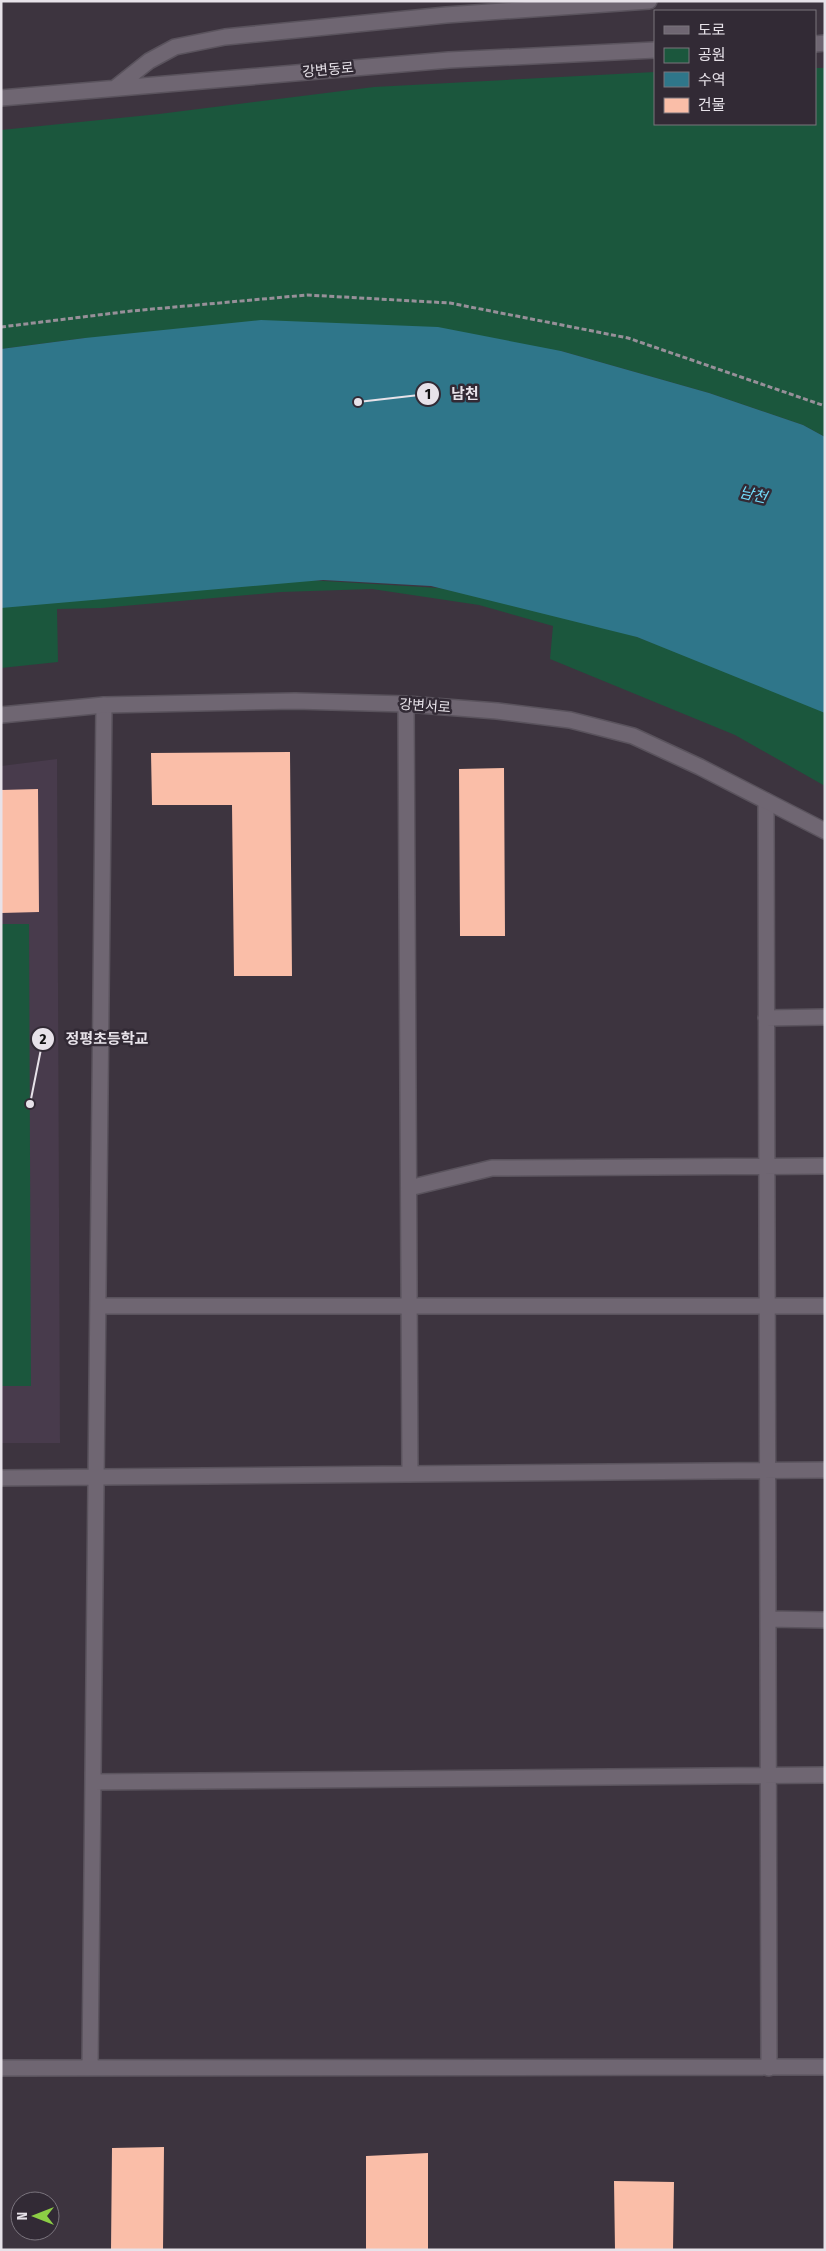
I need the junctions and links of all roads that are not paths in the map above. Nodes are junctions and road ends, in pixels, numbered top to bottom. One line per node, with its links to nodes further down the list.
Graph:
1 (649, 1): 3 (street)
2 (654, 50): 3 (street, 강변동로)
3 (115, 88): 4 (street, 강변동로)
4 (1, 98)
5 (406, 704): 6 (street, 강변서로); 8 (street, 강변서로); 14 (street)
6 (104, 705): 7 (street, 강변서로); 15 (street)
7 (1, 715)
8 (766, 801): 9 (street, 강변서로); 11 (street)
9 (825, 832)
10 (825, 1017): 11 (street)
11 (766, 1018): 13 (street)
12 (825, 1166): 13 (street)
13 (766, 1167): 14 (street); 17 (street)
14 (409, 1188): 16 (street)
15 (99, 1306): 16 (street); 23 (street)
16 (409, 1306): 17 (street); 21 (street)
17 (767, 1306): 18 (street); 19 (street)
18 (825, 1306)
19 (768, 1470): 20 (street); 21 (street); 24 (street)
20 (825, 1470)
21 (410, 1474): 23 (street)
22 (1, 1478): 23 (street)
23 (96, 1478): 28 (street)
24 (768, 1620): 25 (street); 27 (street)
25 (825, 1620)
26 (825, 1774): 27 (street)
27 (768, 1775): 28 (street); 32 (street)
28 (93, 1782): 31 (street)
29 (825, 2067): 32 (street)
30 (1, 2068): 31 (street)
31 (90, 2068): 32 (street)
32 (769, 2068)

